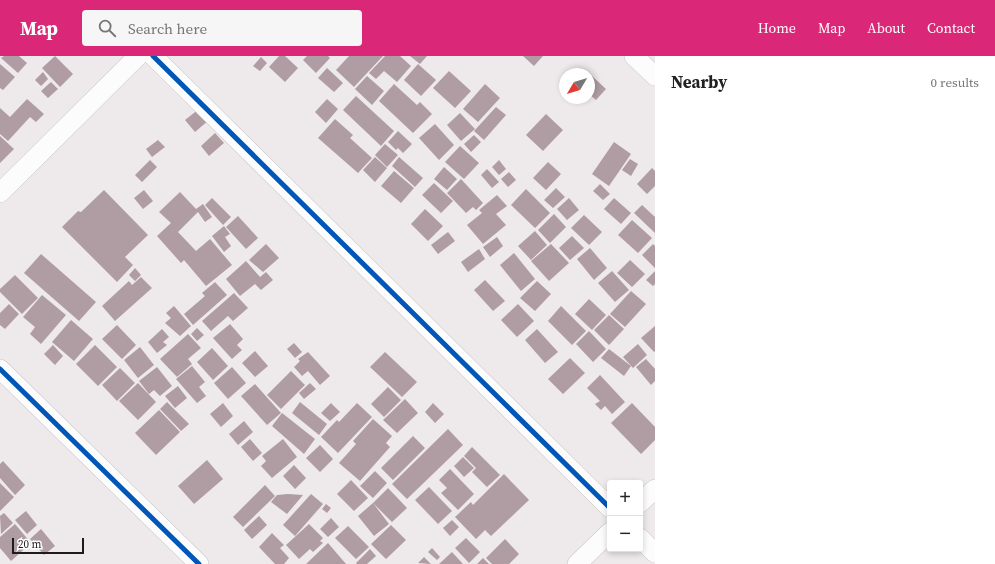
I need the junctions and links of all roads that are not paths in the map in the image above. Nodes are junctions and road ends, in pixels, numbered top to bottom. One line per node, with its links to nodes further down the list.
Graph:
1 (138, 56): 5 (street)
2 (153, 56): 9 (street)
3 (634, 56): 4 (street)
4 (655, 76)
5 (0, 194)
6 (0, 368): 13 (street)
7 (655, 489): 8 (street)
8 (643, 500)
9 (607, 505)
10 (607, 535): 14 (street)
11 (643, 541): 12 (street)
12 (655, 553)
13 (199, 564)
14 (577, 564)

